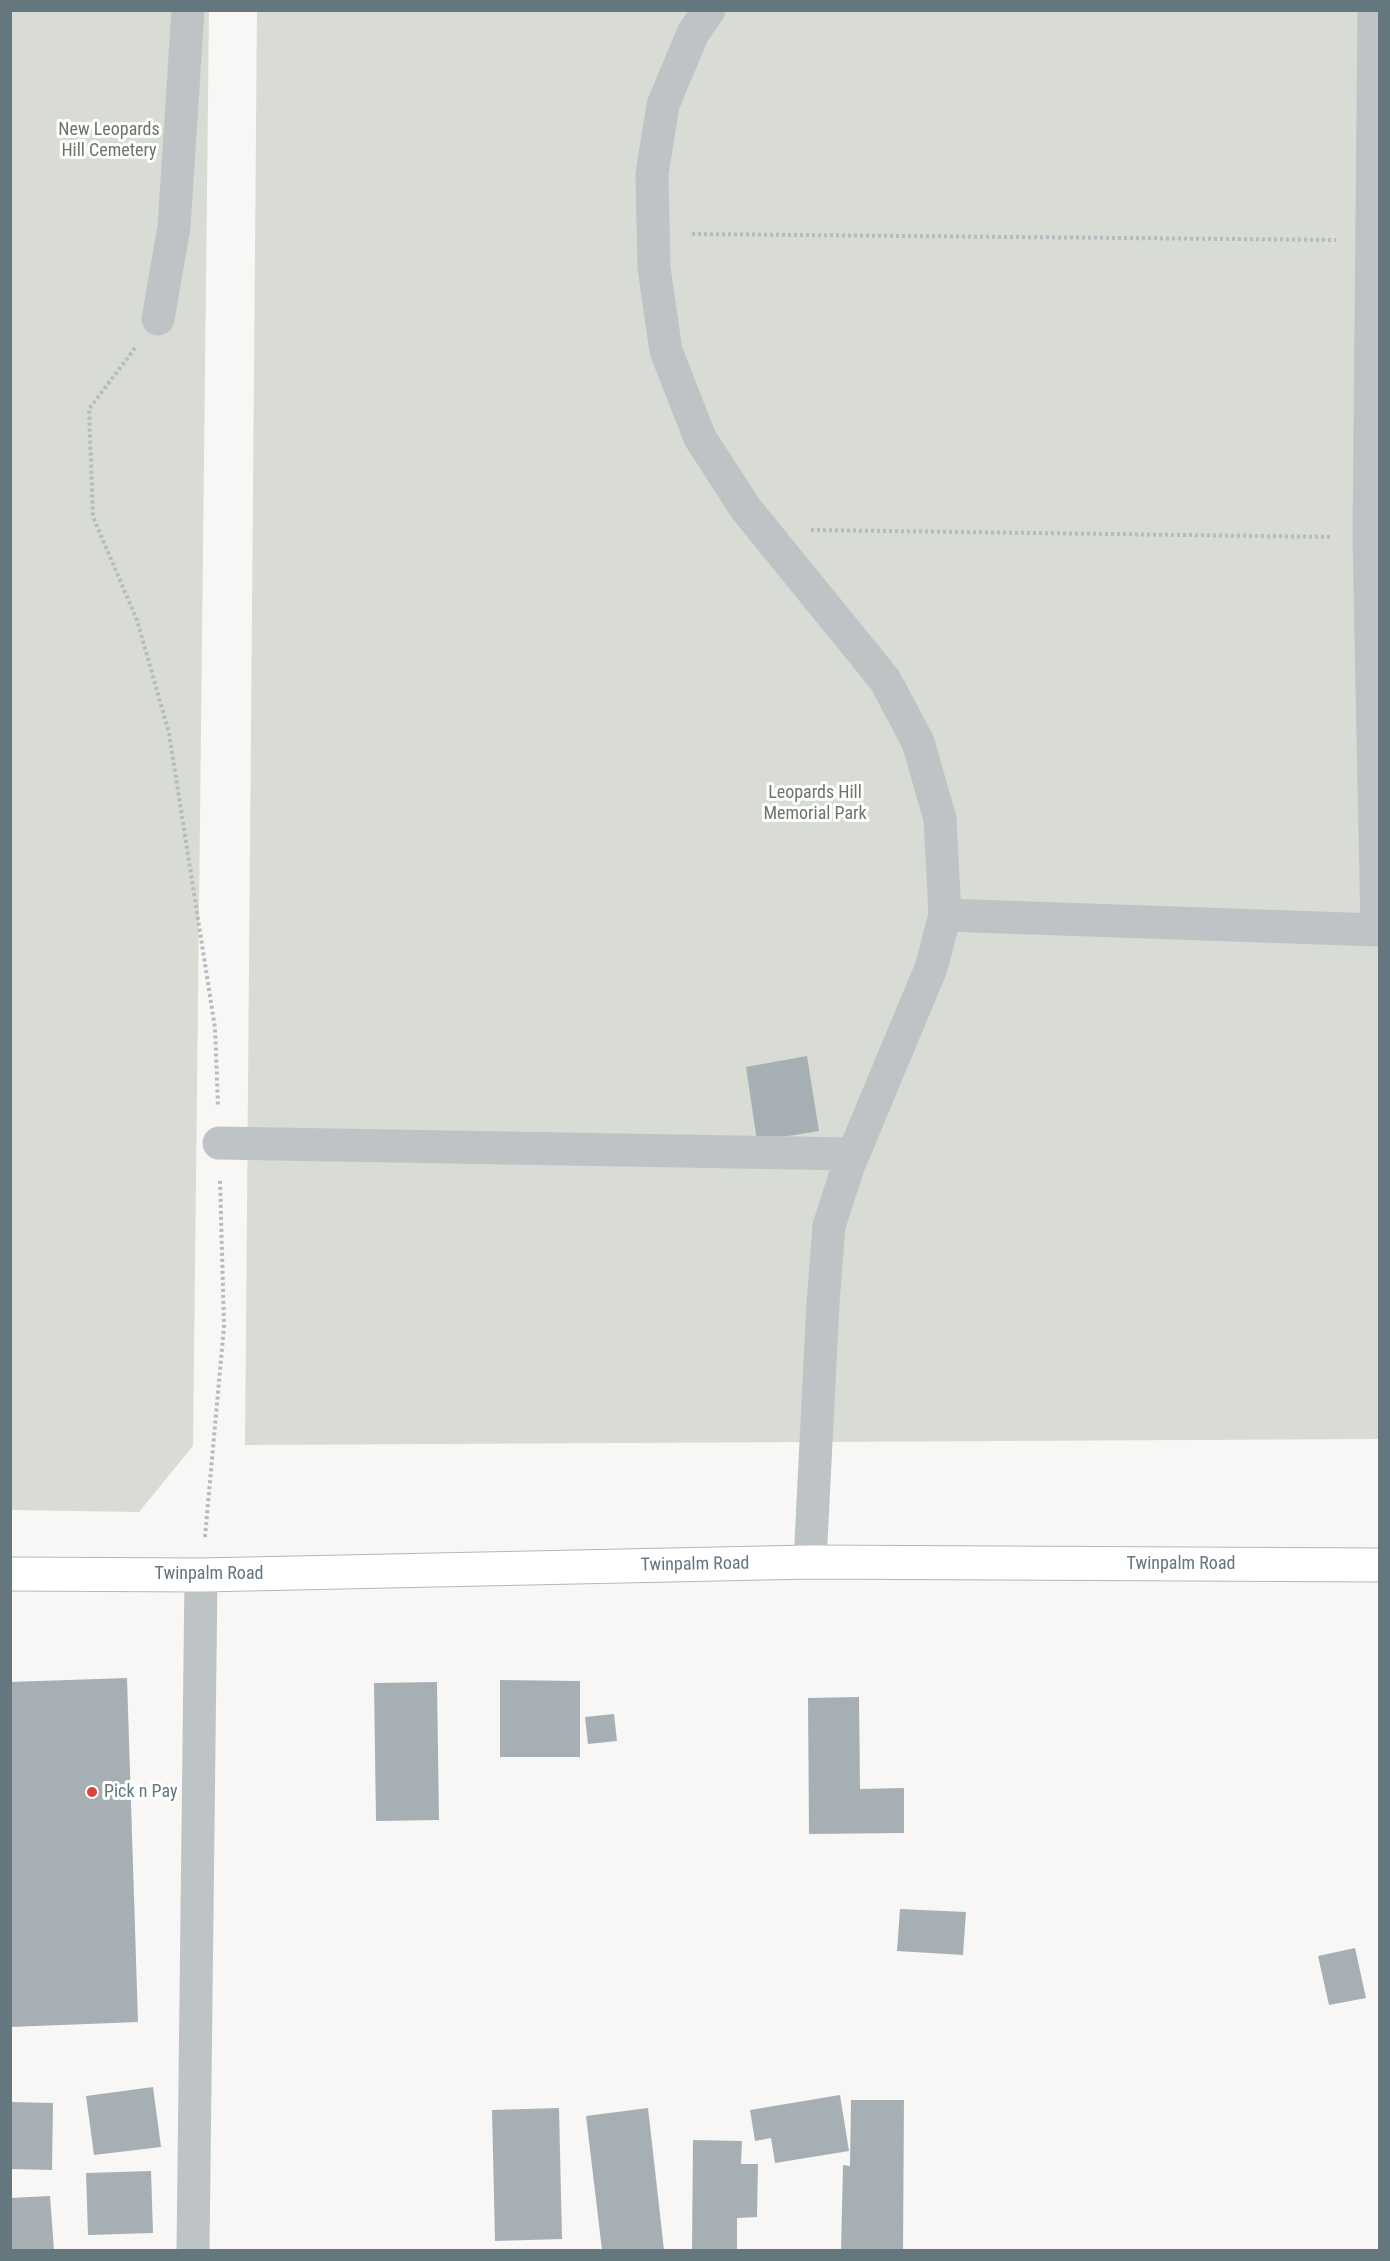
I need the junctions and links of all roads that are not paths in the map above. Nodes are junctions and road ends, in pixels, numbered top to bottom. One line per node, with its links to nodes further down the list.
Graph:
1 (188, 10): 4 (street)
2 (709, 10): 5 (street)
3 (1374, 10): 5 (street)
4 (158, 319)
5 (945, 915): 7 (street)
6 (219, 1143): 7 (street)
7 (853, 1154): 8 (street)
8 (810, 1562): 9 (main road, Twinpalm Road); 11 (main road, Twinpalm Road)
9 (1380, 1565)
10 (10, 1574): 11 (main road, Twinpalm Road)
11 (201, 1575): 12 (street)
12 (193, 2250)

